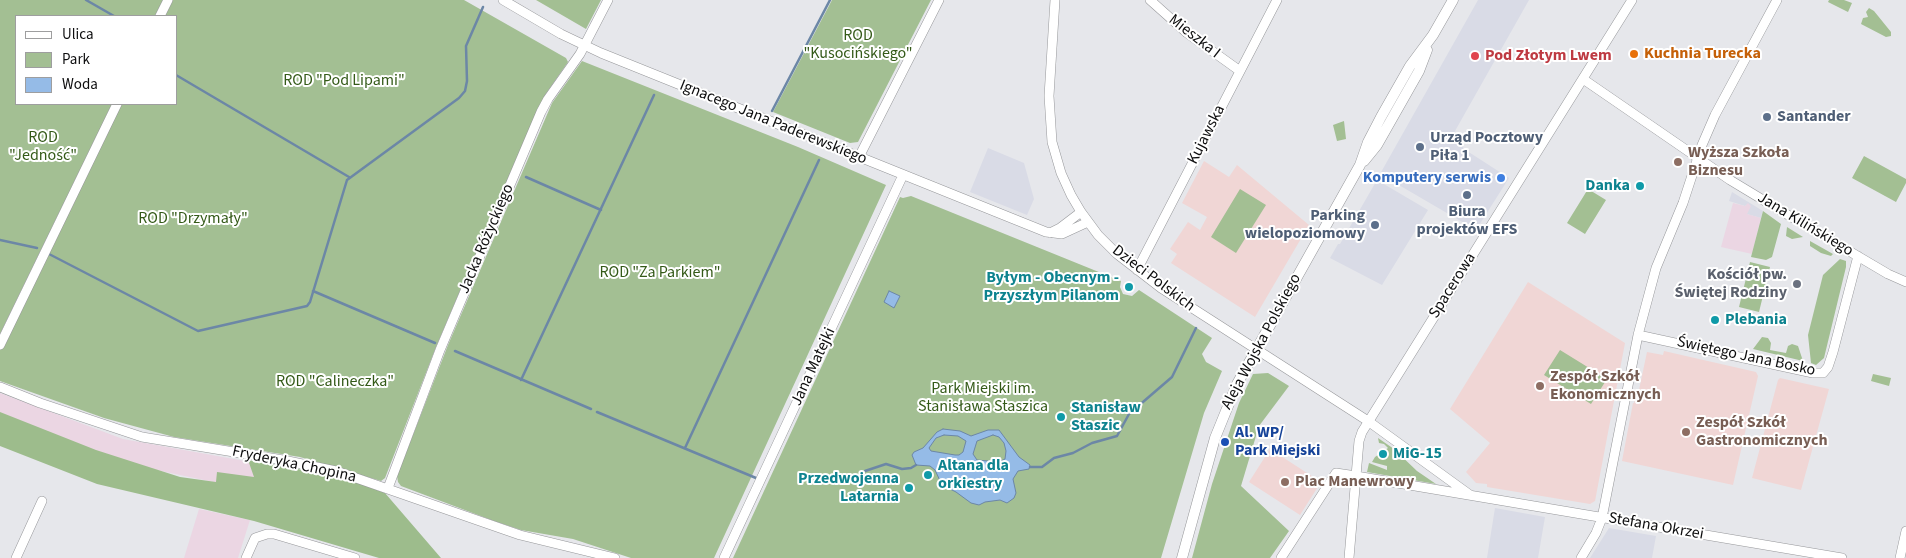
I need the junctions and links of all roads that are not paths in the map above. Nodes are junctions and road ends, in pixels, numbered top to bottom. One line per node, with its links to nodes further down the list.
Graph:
1 (168, 0): 11 (street)
2 (503, 0): 12 (street, Ignacego Jana Paderewskiego)
3 (608, 0): 12 (street, Jacka Różyckiego)
4 (939, 0): 16 (street)
5 (1055, 0): 19 (street, Dzieci Polskich)
6 (1150, 0): 13 (street, Mieszka I)
7 (1277, 0): 13 (street, Kujawska)
8 (1453, 0): 27 (main road, Aleja Wojska Polskiego)
9 (1632, 0): 14 (street, Spacerowa)
10 (1777, 0): 17 (street)
11 (160, 15)
12 (584, 46): 16 (street, Ignacego Jana Paderewskiego); 31 (street, Jacka Różyckiego)
13 (1240, 71): 23 (street, Kujawska)
14 (1583, 79): 17 (street, Jana Kilińskiego); 29 (street, Spacerowa)
15 (117, 105): 26 (street)
16 (859, 157): 18 (street, Ignacego Jana Paderewskiego)
17 (1698, 158): 22 (street, Jana Kilińskiego); 25 (street)
18 (903, 175): 21 (street, Ignacego Jana Paderewskiego); 40 (street, Jana Matejki)
19 (1081, 212): 20 (street, Dzieci Polskich); 21 (street)
20 (1088, 222): 21 (street); 23 (street, Dzieci Polskich)
21 (1049, 233)
22 (1858, 256): 24 (street, Jana Kilińskiego); 25 (street, Świętego Jana Bosko)
23 (1137, 270): 27 (street, Dzieci Polskich)
24 (1906, 282)
25 (1638, 335): 34 (street)
26 (0, 345)
27 (1256, 349): 29 (street, Dzieci Polskich); 41 (main road, Aleja Wojska Polskiego)
28 (0, 387): 31 (street, Fryderyka Chopina)
29 (1368, 421): 30 (street, Spacerowa); 32 (street, Stefana Okrzei)
30 (1356, 476): 32 (street, Stefana Okrzei); 42 (street); 43 (street, Spacerowa)
31 (388, 488): 39 (street, Fryderyka Chopina)
32 (1470, 495): 34 (street, Stefana Okrzei)
33 (42, 501): 36 (street)
34 (1602, 518): 44 (street); 45 (street, Stefana Okrzei)
35 (1906, 531): 46 (street)
36 (16, 558)
37 (246, 558): 38 (street)
38 (355, 558)
39 (615, 558)
40 (724, 558)
41 (1182, 558)
42 (1281, 558)
43 (1349, 558)
44 (1581, 558)
45 (1842, 558)
46 (1900, 558)

